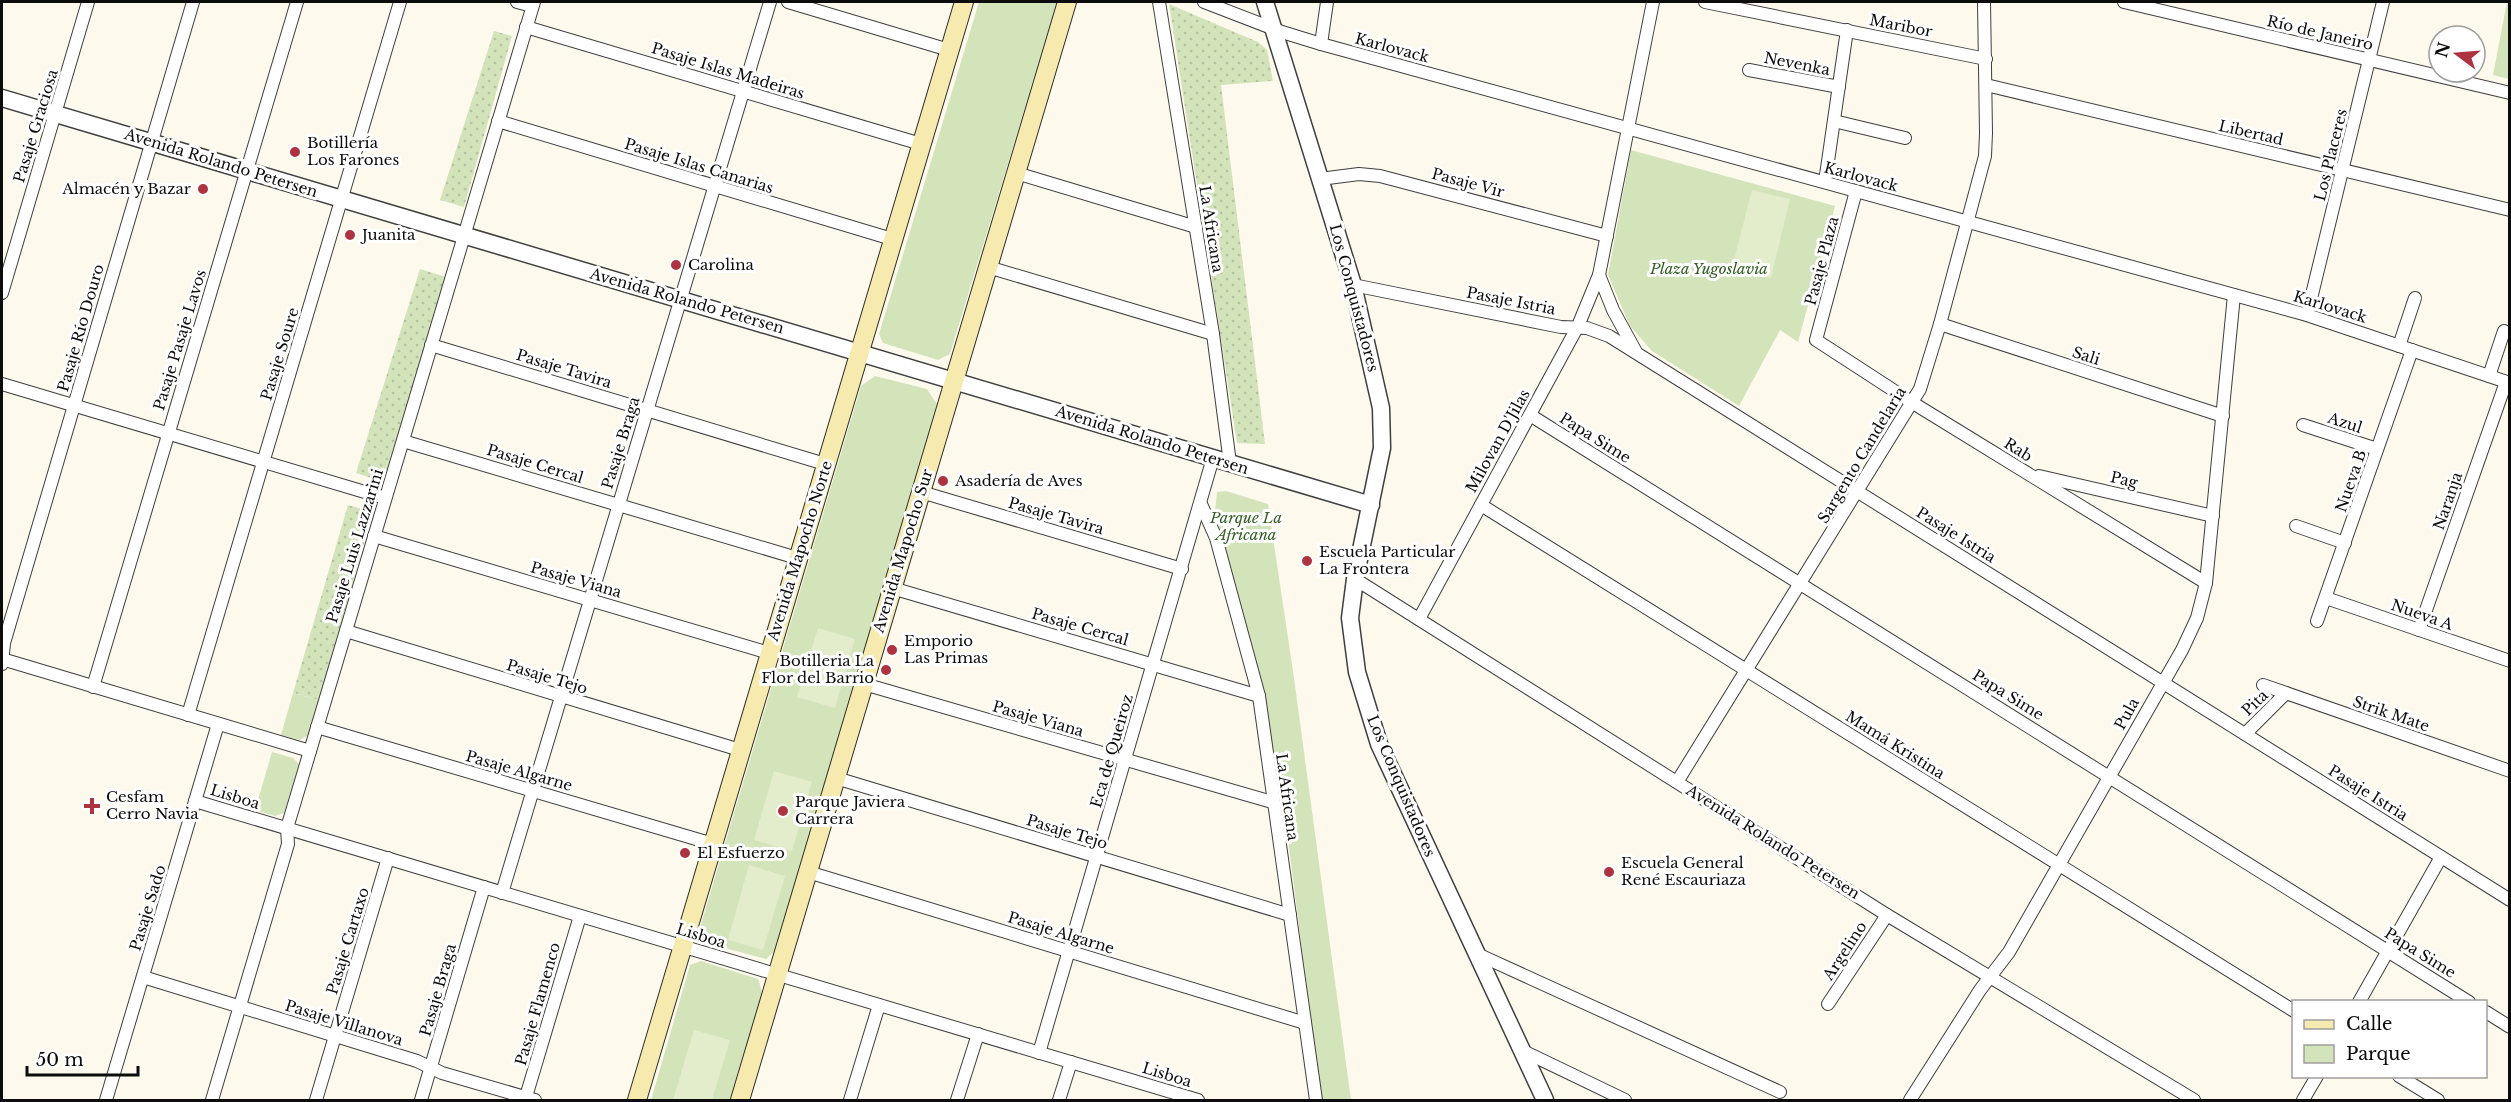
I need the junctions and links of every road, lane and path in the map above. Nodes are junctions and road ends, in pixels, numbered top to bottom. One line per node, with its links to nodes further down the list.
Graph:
1 (88, 2): 33 (street, Pasaje Graciosa)
2 (193, 2): 38 (street, Pasaje Río Douro)
3 (297, 2): 40 (street, Pasaje Pasaje Lavos)
4 (400, 2): 47 (street, Pasaje Soure)
5 (517, 2): 19 (street)
6 (770, 2): 30 (street, Pasaje Braga)
7 (788, 2): 24 (street)
8 (964, 2): 24 (main road, Avenida Mapocho Norte)
9 (1067, 2): 42 (main road, Avenida Mapocho Sur)
10 (1159, 2): 50 (street, La Africana)
11 (1204, 2): 21 (street, Karlovack)
12 (1265, 2): 21 (street, Los Conquistadores)
13 (1327, 2): 23 (street)
14 (1653, 2): 36 (street, Milovan D'Jilas)
15 (1705, 2): 22 (street, Maribor)
16 (1984, 2): 25 (street, Sargento Candelaria)
17 (2124, 2): 26 (street, Río de Janeiro)
18 (2383, 2): 26 (street, Los Placeres)
19 (533, 4): 20 (street, Pasaje Luis Lazzarini)
20 (526, 27): 30 (street, Pasaje Islas Madeiras); 35 (street, Pasaje Luis Lazzarini)
21 (1273, 29): 23 (street, Karlovack); 43 (street, Los Conquistadores)
22 (1847, 30): 25 (street, Maribor); 29 (street, Nevenka)
23 (1321, 44): 36 (street, Karlovack)
24 (949, 50): 39 (main road, Avenida Mapocho Norte)
25 (1986, 59): 28 (street, Sargento Candelaria)
26 (2369, 60): 31 (street, Río de Janeiro); 41 (street, Los Placeres)
27 (1749, 70): 29 (street, Nevenka)
28 (1986, 85): 41 (street, Libertad); 49 (street, Sargento Candelaria)
29 (1839, 87): 34 (street, Nevenka)
30 (743, 91): 39 (street, Pasaje Islas Madeiras); 45 (street, Pasaje Braga)
31 (2510, 93)
32 (2, 98): 33 (street, Avenida Rolando Petersen)
33 (55, 113): 38 (street, Avenida Rolando Petersen); 57 (street, Pasaje Graciosa)
34 (1834, 121): 37 (street); 44 (street, Nevenka)
35 (498, 122): 45 (street, Pasaje Islas Canarias); 51 (street, Pasaje Luis Lazzarini)
36 (1628, 128): 44 (street, Karlovack); 52 (street, Milovan D'Jilas)
37 (1905, 138)
38 (152, 142): 40 (street, Avenida Rolando Petersen); 77 (street, Pasaje Río Douro)
39 (921, 144): 53 (main road, Avenida Mapocho Norte)
40 (247, 171): 47 (street, Avenida Rolando Petersen); 82 (street, Pasaje Pasaje Lavos)
41 (2343, 171): 48 (street, Libertad); 61 (street, Los Placeres)
42 (1016, 173): 50 (street); 54 (main road, Avenida Mapocho Sur)
43 (1320, 179): 52 (street, Pasaje Vir); 56 (street, Los Conquistadores)
44 (1824, 182): 46 (street, Karlovack)
45 (714, 186): 53 (street, Pasaje Islas Canarias); 60 (street, Pasaje Braga)
46 (1856, 191): 49 (street, Karlovack); 66 (street, Pasaje Plaza)
47 (342, 199): 51 (street, Avenida Rolando Petersen); 86 (street, Pasaje Soure)
48 (2510, 210)
49 (1968, 221): 58 (street, Karlovack); 62 (street, Sargento Candelaria)
50 (1196, 226): 65 (street, La Africana)
51 (464, 235): 60 (street, Avenida Rolando Petersen); 67 (street, Pasaje Luis Lazzarini)
52 (1607, 236): 55 (street, Milovan D'Jilas)
53 (892, 240): 70 (main road, Avenida Mapocho Norte)
54 (988, 267): 65 (street); 73 (main road, Avenida Mapocho Sur)
55 (1599, 275): 63 (street, Milovan D'Jilas); 71 (street)
56 (1353, 285): 63 (street, Pasaje Istria); 95 (street, Los Conquistadores)
57 (2, 293)
58 (2234, 295): 61 (street, Karlovack); 80 (street, Pula)
59 (2415, 298): 68 (street)
60 (679, 299): 70 (street, Avenida Rolando Petersen); 78 (street, Pasaje Braga)
61 (2307, 315): 68 (street, Karlovack)
62 (1940, 324): 76 (street, Sargento Candelaria); 80 (street, Sali)
63 (1578, 326): 71 (street, Pasaje Istria); 79 (street, Milovan D'Jilas)
64 (2504, 331): 72 (street)
65 (1213, 334): 87 (street, La Africana)
66 (1816, 339): 76 (street, Rab)
67 (431, 345): 78 (street, Pasaje Tavira); 83 (street, Pasaje Luis Lazzarini)
68 (2399, 345): 69 (street, Karlovack)
69 (2412, 350): 72 (street, Karlovack); 84 (street, Nueva B)
70 (859, 352): 73 (street, Avenida Rolando Petersen); 88 (main road, Avenida Mapocho Norte)
71 (1636, 353): 91 (street, Pasaje Istria)
72 (2489, 376): 74 (street, Karlovack)
73 (954, 380): 85 (street, Avenida Rolando Petersen); 90 (main road, Avenida Mapocho Sur)
74 (2508, 382): 111 (street, Naranja)
75 (2, 384): 77 (street)
76 (1913, 403): 89 (street, Rab); 91 (street, Sargento Candelaria)
77 (74, 405): 82 (street); 114 (street, Pasaje Río Douro)
78 (647, 410): 88 (street, Pasaje Tavira); 94 (street, Pasaje Braga)
79 (1530, 415): 96 (street, Milovan D'Jilas); 105 (street, Papa Sime)
80 (2223, 416): 97 (street, Pula)
81 (2303, 424): 84 (street, Azul)
82 (168, 433): 86 (street); 121 (street, Pasaje Pasaje Lavos)
83 (403, 441): 92 (street, Pasaje Luis Lazzarini); 94 (street, Pasaje Cercal)
84 (2378, 449): 100 (street, Nueva B)
85 (1213, 458): 87 (street, Avenida Rolando Petersen); 93 (street, Eca de Queiroz)
86 (264, 462): 92 (street); 125 (street, Pasaje Soure)
87 (1230, 463): 95 (street, Avenida Rolando Petersen)
88 (825, 464): 101 (main road, Avenida Mapocho Norte)
89 (2029, 474): 97 (street, Pag); 104 (street, Rab)
90 (921, 492): 102 (street, Pasaje Tavira); 106 (main road, Avenida Mapocho Sur)
91 (1858, 492): 105 (street, Sargento Candelaria); 118 (street, Pasaje Istria)
92 (386, 498): 99 (street, Pasaje Luis Lazzarini)
93 (1201, 504): 102 (street, Eca de Queiroz); 124 (street, La Africana)
94 (618, 505): 101 (street, Pasaje Cercal); 108 (street, Pasaje Braga)
95 (1371, 505): 103 (street, Los Conquistadores)
96 (1481, 505): 109 (street, Milovan D'Jilas); 117 (street, Mamá Kristina)
97 (2213, 516): 104 (street, Pula)
98 (2296, 526): 100 (street)
99 (374, 536): 108 (street, Pasaje Viana); 112 (street, Pasaje Luis Lazzarini)
100 (2345, 543): 107 (street, Nueva B)
101 (797, 558): 113 (main road, Avenida Mapocho Norte)
102 (1182, 569): 116 (street, Eca de Queiroz)
103 (1355, 579): 109 (street, Avenida Rolando Petersen); 155 (street, Los Conquistadores)
104 (2206, 583): 118 (street, Pula)
105 (1800, 584): 117 (street, Sargento Candelaria); 133 (street, Papa Sime)
106 (892, 588): 116 (street, Pasaje Cercal); 119 (main road, Avenida Mapocho Sur)
107 (2326, 598): 110 (street, Nueva B); 111 (street, Nueva A)
108 (590, 600): 113 (street, Pasaje Viana); 123 (street, Pasaje Braga)
109 (1419, 620): 135 (street, Avenida Rolando Petersen)
110 (2318, 621)
111 (2420, 630): 115 (street, Nueva A)
112 (346, 631): 123 (street, Pasaje Tejo); 127 (street, Pasaje Luis Lazzarini)
113 (769, 653): 129 (main road, Avenida Mapocho Norte)
114 (2, 661): 121 (street)
115 (2510, 661)
116 (1153, 665): 124 (street, Pasaje Cercal); 131 (street, Eca de Queiroz)
117 (1747, 670): 135 (street, Sargento Candelaria); 144 (street, Mamá Kristina)
118 (2162, 682): 128 (street, Pasaje Istria); 133 (street, Pula)
119 (864, 684): 131 (street, Pasaje Viana); 134 (main road, Avenida Mapocho Sur)
120 (2263, 685): 122 (street, Strik Mate)
121 (93, 687): 125 (street)
122 (2286, 693): 128 (street, Pita); 132 (street, Strik Mate)
123 (561, 696): 129 (street, Pasaje Tejo); 136 (street, Pasaje Braga)
124 (1259, 696): 138 (street, La Africana)
125 (188, 715): 126 (street)
126 (218, 724): 130 (street); 137 (street, Pasaje Sado)
127 (317, 727): 130 (street, Pasaje Luis Lazzarini); 136 (street, Pasaje Algarne)
128 (2245, 734): 142 (street, Pasaje Istria)
129 (740, 750): 140 (main road, Avenida Mapocho Norte)
130 (310, 751): 139 (street, Pasaje Luis Lazzarini)
131 (1125, 760): 138 (street, Pasaje Viana); 141 (street, Eca de Queiroz)
132 (2510, 771)
133 (2109, 777): 144 (street, Pula); 154 (street, Papa Sime)
134 (836, 778): 141 (street, Pasaje Tejo); 145 (main road, Avenida Mapocho Sur)
135 (1677, 782): 150 (street, Avenida Rolando Petersen)
136 (533, 791): 140 (street, Pasaje Algarne); 147 (street, Pasaje Braga)
137 (195, 801): 139 (street, Lisboa); 157 (street, Pasaje Sado)
138 (1272, 802): 149 (street, La Africana)
139 (287, 828): 143 (street, Lisboa); 163 (street, Pasaje Luis Lazzarini)
140 (713, 844): 152 (main road, Avenida Mapocho Norte)
141 (1097, 856): 149 (street, Pasaje Tejo); 153 (street, Eca de Queiroz)
142 (2441, 857): 148 (street, Pasaje Istria); 154 (street)
143 (388, 858): 146 (street, Lisboa); 169 (street, Pasaje Cartaxo)
144 (2059, 865): 158 (street, Pula); 164 (street, Mamá Kristina)
145 (808, 872): 153 (street, Pasaje Algarne); 156 (main road, Avenida Mapocho Sur)
146 (484, 887): 147 (street, Lisboa); 173 (street, Pasaje Braga)
147 (502, 893): 151 (street, Lisboa)
148 (2510, 900)
149 (1290, 915): 166 (street, La Africana)
150 (1887, 915): 158 (street, Avenida Rolando Petersen); 161 (street, Argelino)
151 (579, 916): 152 (street, Lisboa); 178 (street, Pasaje Flamenco)
152 (682, 946): 156 (street, Lisboa); 183 (main road, Avenida Mapocho Norte)
153 (1069, 951): 166 (street, Pasaje Algarne); 171 (street, Eca de Queiroz)
154 (2388, 951): 159 (street); 160 (street, Papa Sime)
155 (1475, 953): 170 (street, Los Conquistadores); 176 (street)
156 (778, 974): 162 (street, Lisboa); 184 (main road, Avenida Mapocho Sur)
157 (143, 977): 163 (street, Pasaje Villanova); 179 (street, Pasaje Sado)
158 (1990, 978): 192 (street, Pula); 193 (street, Avenida Rolando Petersen)
159 (2360, 1000)
160 (2466, 1000)
161 (1828, 1004)
162 (879, 1005): 168 (street, Lisboa); 185 (street)
163 (240, 1007): 169 (street, Pasaje Villanova); 180 (street, Pasaje Luis Lazzarini)
164 (2292, 1010)
165 (2487, 1013): 167 (street)
166 (1305, 1023): 189 (street, La Africana)
167 (2510, 1027)
168 (978, 1034): 171 (street, Lisboa); 186 (street)
169 (335, 1036): 173 (street, Pasaje Villanova); 181 (street, Pasaje Cartaxo)
170 (1521, 1050): 190 (street, Los Conquistadores); 191 (street)
171 (1039, 1053): 172 (street, Lisboa)
172 (1071, 1062): 177 (street, Lisboa); 187 (street)
173 (431, 1068): 178 (street, Pasaje Villanova); 182 (street, Pasaje Braga)
174 (2316, 1078): 194 (street)
175 (2401, 1078): 195 (street)
176 (1780, 1092)
177 (1164, 1096): 188 (street, Lisboa)
178 (529, 1100)
179 (106, 1101)
180 (212, 1101)
181 (316, 1101)
182 (422, 1101)
183 (637, 1101)
184 (740, 1101)
185 (850, 1101)
186 (957, 1101)
187 (1059, 1101)
188 (1198, 1101)
189 (1316, 1101)
190 (1545, 1101)
191 (1625, 1101)
192 (1910, 1101)
193 (2194, 1101)
194 (2303, 1101)
195 (2438, 1101)

